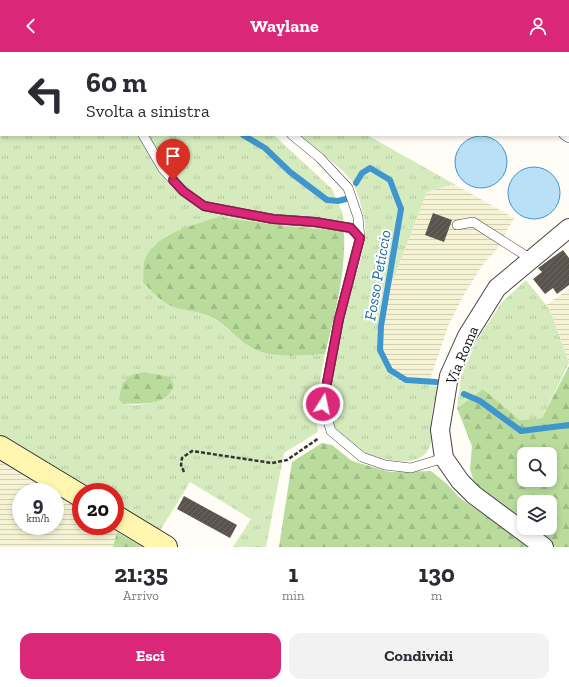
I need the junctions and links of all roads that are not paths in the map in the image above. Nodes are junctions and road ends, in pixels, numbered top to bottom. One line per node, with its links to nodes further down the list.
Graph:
1 (144, 136): 5 (lane)
2 (293, 136): 5 (lane)
3 (457, 225): 6 (lane)
4 (569, 228): 6 (street, Via Roma)
5 (360, 238): 8 (lane)
6 (531, 258): 8 (street, Via Roma)
7 (0, 447): 9 (main road)
8 (444, 458): 12 (street, Via Roma)
9 (72, 491)
10 (124, 521): 11 (main road)
11 (166, 547)
12 (544, 547)

